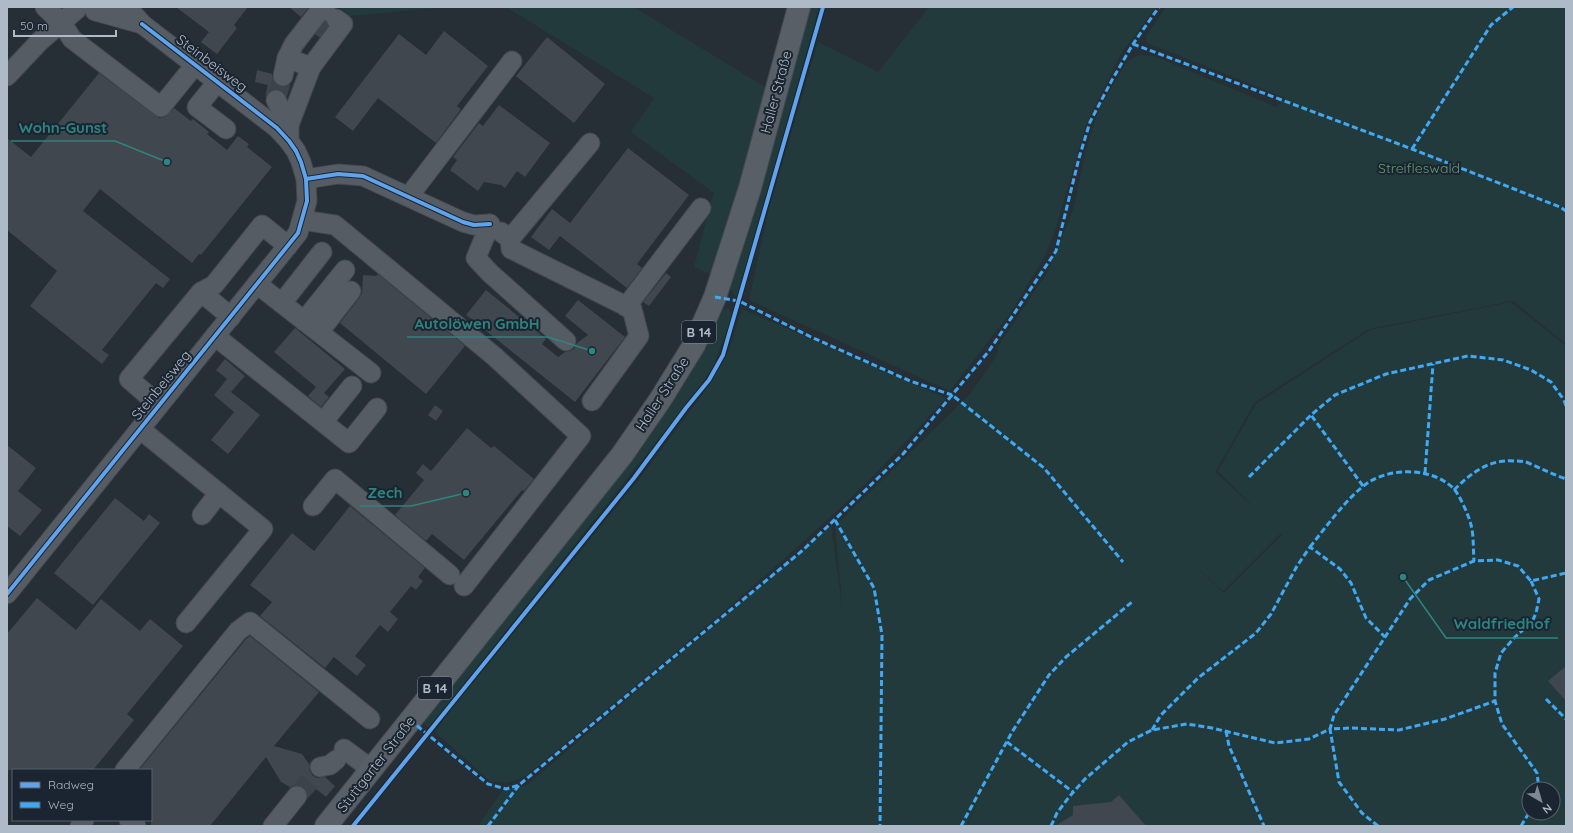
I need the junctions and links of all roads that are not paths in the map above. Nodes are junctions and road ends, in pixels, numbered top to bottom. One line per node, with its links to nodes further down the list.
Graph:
1 (45, 7): 5 (street)
2 (127, 7): 6 (street, Steinbeisweg)
3 (799, 7): 47 (main road, Haller Straße / B 14)
4 (87, 9): 5 (street); 6 (street, Steinbeisweg)
5 (62, 23): 9 (street); 11 (street)
6 (142, 24): 9 (street, Steinbeisweg)
7 (287, 58): 10 (street); 10 (street); 12 (street)
8 (512, 61): 19 (street)
9 (195, 65): 13 (street, Steinbeisweg)
10 (311, 67): 16 (street)
11 (7, 76)
12 (283, 76)
13 (218, 81): 15 (street); 16 (street, Steinbeisweg)
14 (276, 100): 16 (street)
15 (226, 129)
16 (289, 133): 18 (street, Steinbeisweg)
17 (590, 143): 23 (street)
18 (306, 179): 19 (street); 21 (street, Steinbeisweg)
19 (409, 196): 22 (street)
20 (701, 208): 31 (street)
21 (302, 220): 24 (street, Steinbeisweg); 44 (street)
22 (490, 224): 23 (street); 35 (street)
23 (510, 240): 31 (street)
24 (288, 246): 27 (street, Steinbeisweg); 29 (street)
25 (322, 252): 30 (street)
26 (345, 270): 33 (street)
27 (257, 284): 30 (street); 32 (street, Steinbeisweg)
28 (351, 291): 33 (street)
29 (201, 292): 32 (street); 39 (street)
30 (282, 303): 33 (street)
31 (626, 307): 38 (street)
32 (231, 317): 34 (street, Steinbeisweg)
33 (312, 326): 36 (street)
34 (215, 336): 39 (street, Steinbeisweg); 41 (street)
35 (566, 341)
36 (370, 373)
37 (352, 386): 41 (street)
38 (592, 401)
39 (160, 405): 42 (street, Steinbeisweg)
40 (377, 408): 41 (street)
41 (323, 422)
42 (140, 429): 43 (street); 46 (street, Steinbeisweg)
43 (220, 493): 45 (street); 48 (street)
44 (313, 506)
45 (202, 515)
46 (7, 594)
47 (500, 608): 52 (main road, Stuttgarter Straße / B 14)
48 (186, 623)
49 (370, 719): 51 (street)
50 (333, 759): 52 (street)
51 (126, 769)
52 (371, 769): 55 (main road, Stuttgarter Straße / B 14)
53 (297, 796): 54 (street)
54 (273, 826)
55 (326, 826)

